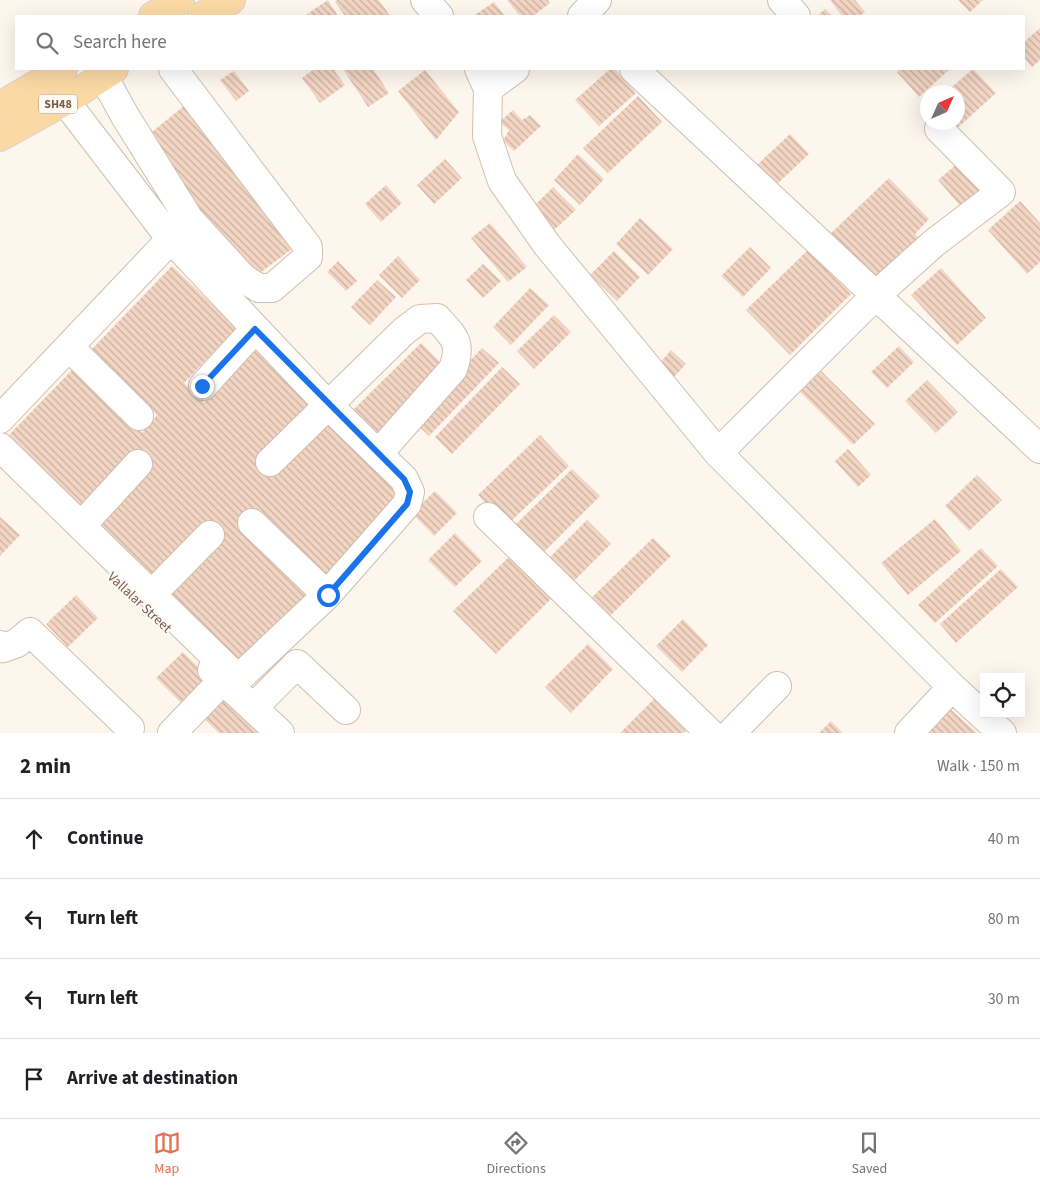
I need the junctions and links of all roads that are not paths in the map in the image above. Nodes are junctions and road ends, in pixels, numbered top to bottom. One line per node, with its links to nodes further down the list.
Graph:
1 (180, 0): 6 (main road)
2 (231, 0): 7 (main road)
3 (426, 0): 8 (street)
4 (597, 0): 9 (street)
5 (782, 0): 10 (street)
6 (155, 15)
7 (204, 15)
8 (439, 15)
9 (583, 15)
10 (795, 15)
11 (61, 70): 17 (main road, SH48)
12 (175, 70): 15 (street)
13 (512, 70): 16 (street)
14 (635, 70): 22 (street)
15 (109, 72): 18 (main road, SH48)
16 (484, 79): 31 (street)
17 (2, 100)
18 (65, 101): 20 (main road, SH48); 21 (street)
19 (940, 130): 22 (street)
20 (0, 137)
21 (171, 239): 23 (street); 24 (street)
22 (875, 296): 30 (street); 31 (street)
23 (255, 329): 25 (street); 26 (street)
24 (70, 348): 27 (street); 28 (street)
25 (202, 386)
26 (328, 405): 32 (street); 32 (street); 33 (street)
27 (139, 416)
28 (0, 419)
29 (0, 447): 38 (street)
30 (1040, 449)
31 (718, 453): 45 (street)
32 (378, 454): 41 (street)
33 (270, 462)
34 (138, 464): 38 (street)
35 (0, 472): 43 (street, Vallalar Street)
36 (488, 518): 51 (street)
37 (252, 523): 41 (street)
38 (81, 526): 40 (street)
39 (210, 535): 40 (street)
40 (152, 594): 41 (street)
41 (328, 595)
42 (0, 645): 48 (street)
43 (223, 680): 46 (street, Vallalar Street); 49 (street)
44 (778, 686): 52 (street)
45 (952, 687): 53 (street); 54 (street)
46 (253, 708): 47 (street); 50 (street, Vallalar Street)
47 (346, 710)
48 (130, 728)
49 (172, 733)
50 (280, 733)
51 (710, 733)
52 (730, 733)
53 (909, 733)
54 (1002, 733)

